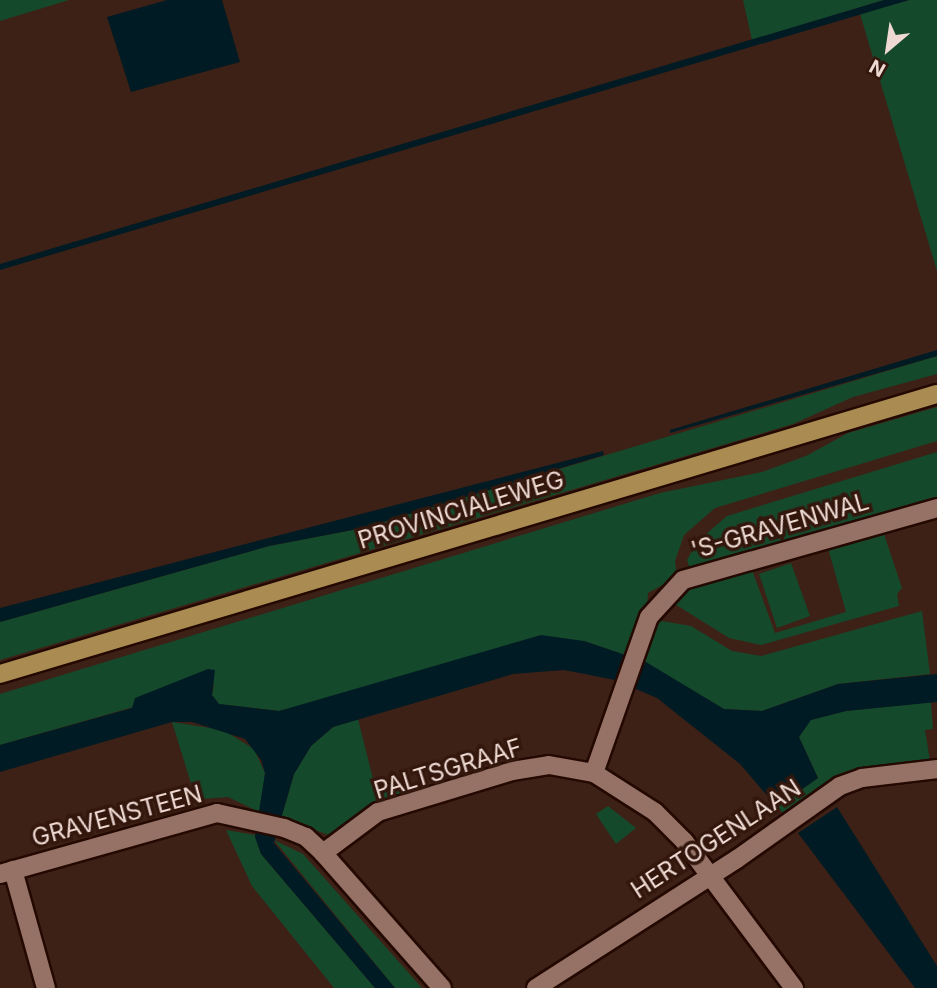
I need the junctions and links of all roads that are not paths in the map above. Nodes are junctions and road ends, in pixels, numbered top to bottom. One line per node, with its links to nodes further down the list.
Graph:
1 (937, 394): 3 (main road, PROVINCIALEWEG)
2 (937, 508): 5 (street, 'S-GRAVENWAL)
3 (0, 674)
4 (937, 769): 8 (street, HERTOGENLAAN)
5 (594, 772): 6 (street, PALTSGRAAF); 8 (street, PALTSGRAAF)
6 (323, 853): 7 (street, GRAVENSTEEN); 10 (street, GRAVENSTEEN)
7 (7, 872): 9 (street)
8 (709, 876): 11 (street, HERTOGENLAAN); 12 (street, PALTSGRAAF)
9 (46, 988)
10 (442, 988)
11 (536, 988)
12 (794, 988)

